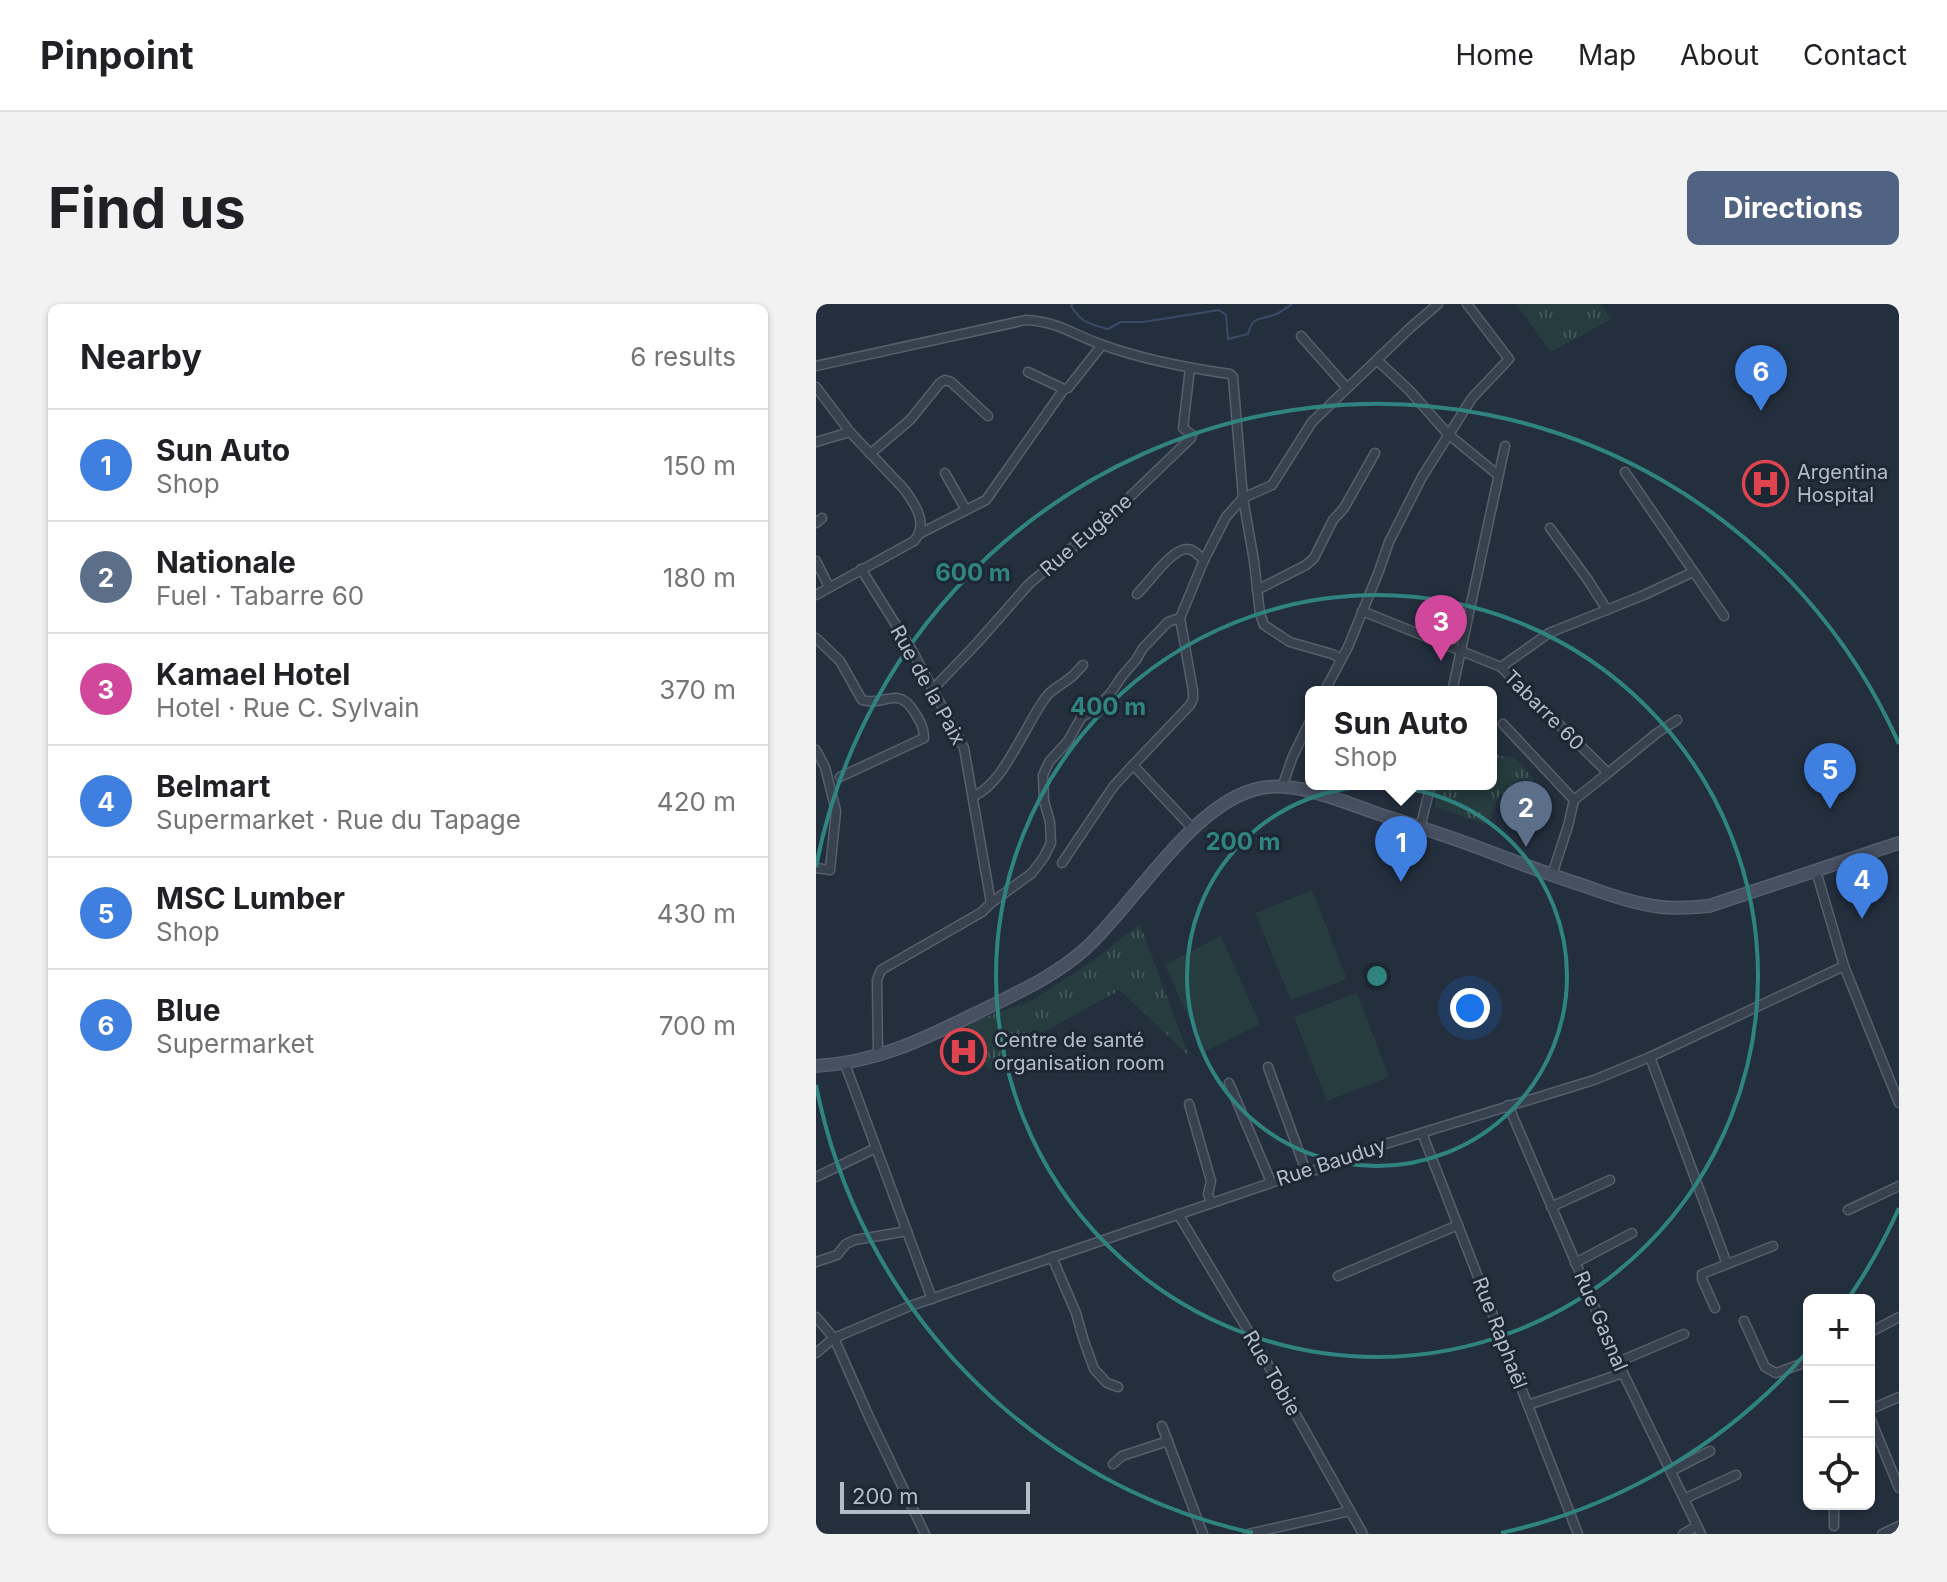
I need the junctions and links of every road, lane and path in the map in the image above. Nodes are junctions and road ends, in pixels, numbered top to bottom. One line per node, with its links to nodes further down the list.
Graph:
1 (1438, 304): 5 (street)
2 (1467, 304): 14 (street)
3 (1301, 336): 10 (street)
4 (1102, 345): 6 (street); 7 (street); 11 (street)
5 (1377, 360): 10 (street); 14 (street)
6 (816, 366)
7 (1190, 368): 22 (street); 45 (street, Rue Eugène)
8 (1028, 372): 11 (street)
9 (816, 387): 13 (street)
10 (1347, 388): 22 (street)
11 (1064, 389): 23 (street)
12 (988, 416): 18 (street)
13 (850, 432): 15 (street); 18 (street)
14 (1448, 434): 21 (street); 35 (street)
15 (816, 442)
16 (1505, 446): 21 (street)
17 (1375, 453): 31 (street)
18 (870, 454): 25 (street)
19 (1625, 472): 29 (street)
20 (945, 473): 23 (street)
21 (1498, 475): 39 (street)
22 (1243, 498): 26 (street); 31 (street)
23 (966, 510): 25 (street)
24 (1550, 528): 34 (street)
25 (921, 533): 28 (street)
26 (1204, 560): 32 (street); 37 (street)
27 (816, 561): 30 (street)
28 (861, 569): 30 (street); 45 (street, Rue de la Paix)
29 (1693, 572): 34 (street); 36 (street)
30 (829, 587): 33 (street)
31 (1257, 590): 40 (street)
32 (1137, 594)
33 (816, 595)
34 (1607, 610): 42 (street)
35 (1362, 611): 39 (street, Tabarre 60); 40 (street)
36 (1724, 616)
37 (1180, 618): 50 (street); 64 (street)
38 (816, 638): 52 (street)
39 (1461, 650): 42 (street, Tabarre 60); 44 (street)
40 (1341, 659): 43 (street)
41 (1083, 665): 55 (street)
42 (1501, 667): 51 (street, Tabarre 60)
43 (1327, 686)
44 (1453, 686)
45 (933, 689): 55 (street, Rue de la Paix)
46 (1677, 720): 51 (street)
47 (1503, 724): 56 (street)
48 (1305, 731): 53 (street)
49 (816, 750): 61 (street)
50 (1133, 765): 58 (street); 60 (street)
51 (1608, 773): 56 (street)
52 (840, 777)
53 (1282, 787): 57 (main road); 58 (main road)
54 (1430, 790): 57 (street)
55 (973, 796): 64 (street, Rue de la Paix)
56 (1574, 800): 63 (street)
57 (1420, 828): 63 (main road)
58 (1193, 829): 66 (main road)
59 (1899, 843): 62 (main road)
60 (1062, 863)
61 (816, 868)
62 (1816, 871): 63 (main road); 65 (street)
63 (1552, 875)
64 (991, 903): 66 (street)
65 (1844, 966): 67 (street, Rue Bauduy); 72 (street)
66 (878, 1056): 68 (main road)
67 (1650, 1057): 74 (street, Rue Bauduy); 93 (street)
68 (845, 1064): 69 (main road); 76 (street)
69 (816, 1066)
70 (1268, 1067): 77 (street)
71 (1229, 1083): 80 (street)
72 (1899, 1103)
73 (1189, 1104): 82 (street)
74 (1508, 1105): 75 (street, Rue Bauduy); 83 (street, Rue Gasnal)
75 (1422, 1133): 77 (street, Rue Bauduy); 86 (street, Rue Raphaël)
76 (876, 1148): 78 (street); 87 (street)
77 (1306, 1171): 80 (street, Rue Bauduy)
78 (816, 1177)
79 (1610, 1180): 83 (street)
80 (1271, 1182): 82 (street, Rue Bauduy)
81 (1899, 1186): 84 (street)
82 (1211, 1202): 85 (street, Rue Bauduy)
83 (1551, 1207): 92 (street, Rue Gasnal)
84 (1848, 1210)
85 (1178, 1214): 90 (street, Rue Bauduy); 121 (street, Rue Tobie)
86 (1458, 1225): 94 (street); 109 (street, Rue Raphaël)
87 (907, 1231): 91 (street); 95 (street)
88 (1632, 1233): 92 (street)
89 (1773, 1246): 93 (street)
90 (1052, 1257): 95 (street, Rue Bauduy); 107 (street)
91 (816, 1262)
92 (1575, 1263): 104 (street, Rue Gasnal)
93 (1727, 1264): 96 (street)
94 (1338, 1276)
95 (932, 1299): 102 (street, Rue Bauduy)
96 (1715, 1308)
97 (816, 1317): 102 (street)
98 (1899, 1317): 100 (street)
99 (1744, 1321): 105 (street)
100 (1875, 1330)
101 (1684, 1334): 104 (street)
102 (834, 1338): 103 (street, Rue Bauduy); 125 (street)
103 (816, 1353)
104 (1618, 1362): 106 (street, Rue Gasnal)
105 (1803, 1363)
106 (1623, 1373): 109 (street); 116 (street, Rue Gasnal)
107 (1118, 1387)
108 (1899, 1397): 110 (street)
109 (1528, 1405): 129 (street, Rue Raphaël)
110 (1875, 1410)
111 (1162, 1426): 113 (street)
112 (1875, 1428): 118 (street)
113 (1168, 1441): 115 (street); 126 (street)
114 (1710, 1451): 116 (street)
115 (1113, 1464)
116 (1671, 1471): 119 (street, Rue Gasnal)
117 (1736, 1475): 119 (street)
118 (1899, 1488)
119 (1684, 1499): 124 (street, Rue Gasnal)
120 (1834, 1510): 122 (street)
121 (1350, 1511): 127 (street); 128 (street, Rue Tobie)
122 (1834, 1526)
123 (1899, 1526): 131 (street)
124 (1699, 1530): 130 (street)
125 (925, 1534)
126 (1203, 1534)
127 (1248, 1534)
128 (1363, 1534)
129 (1578, 1534)
130 (1683, 1534)
131 (1882, 1534)

